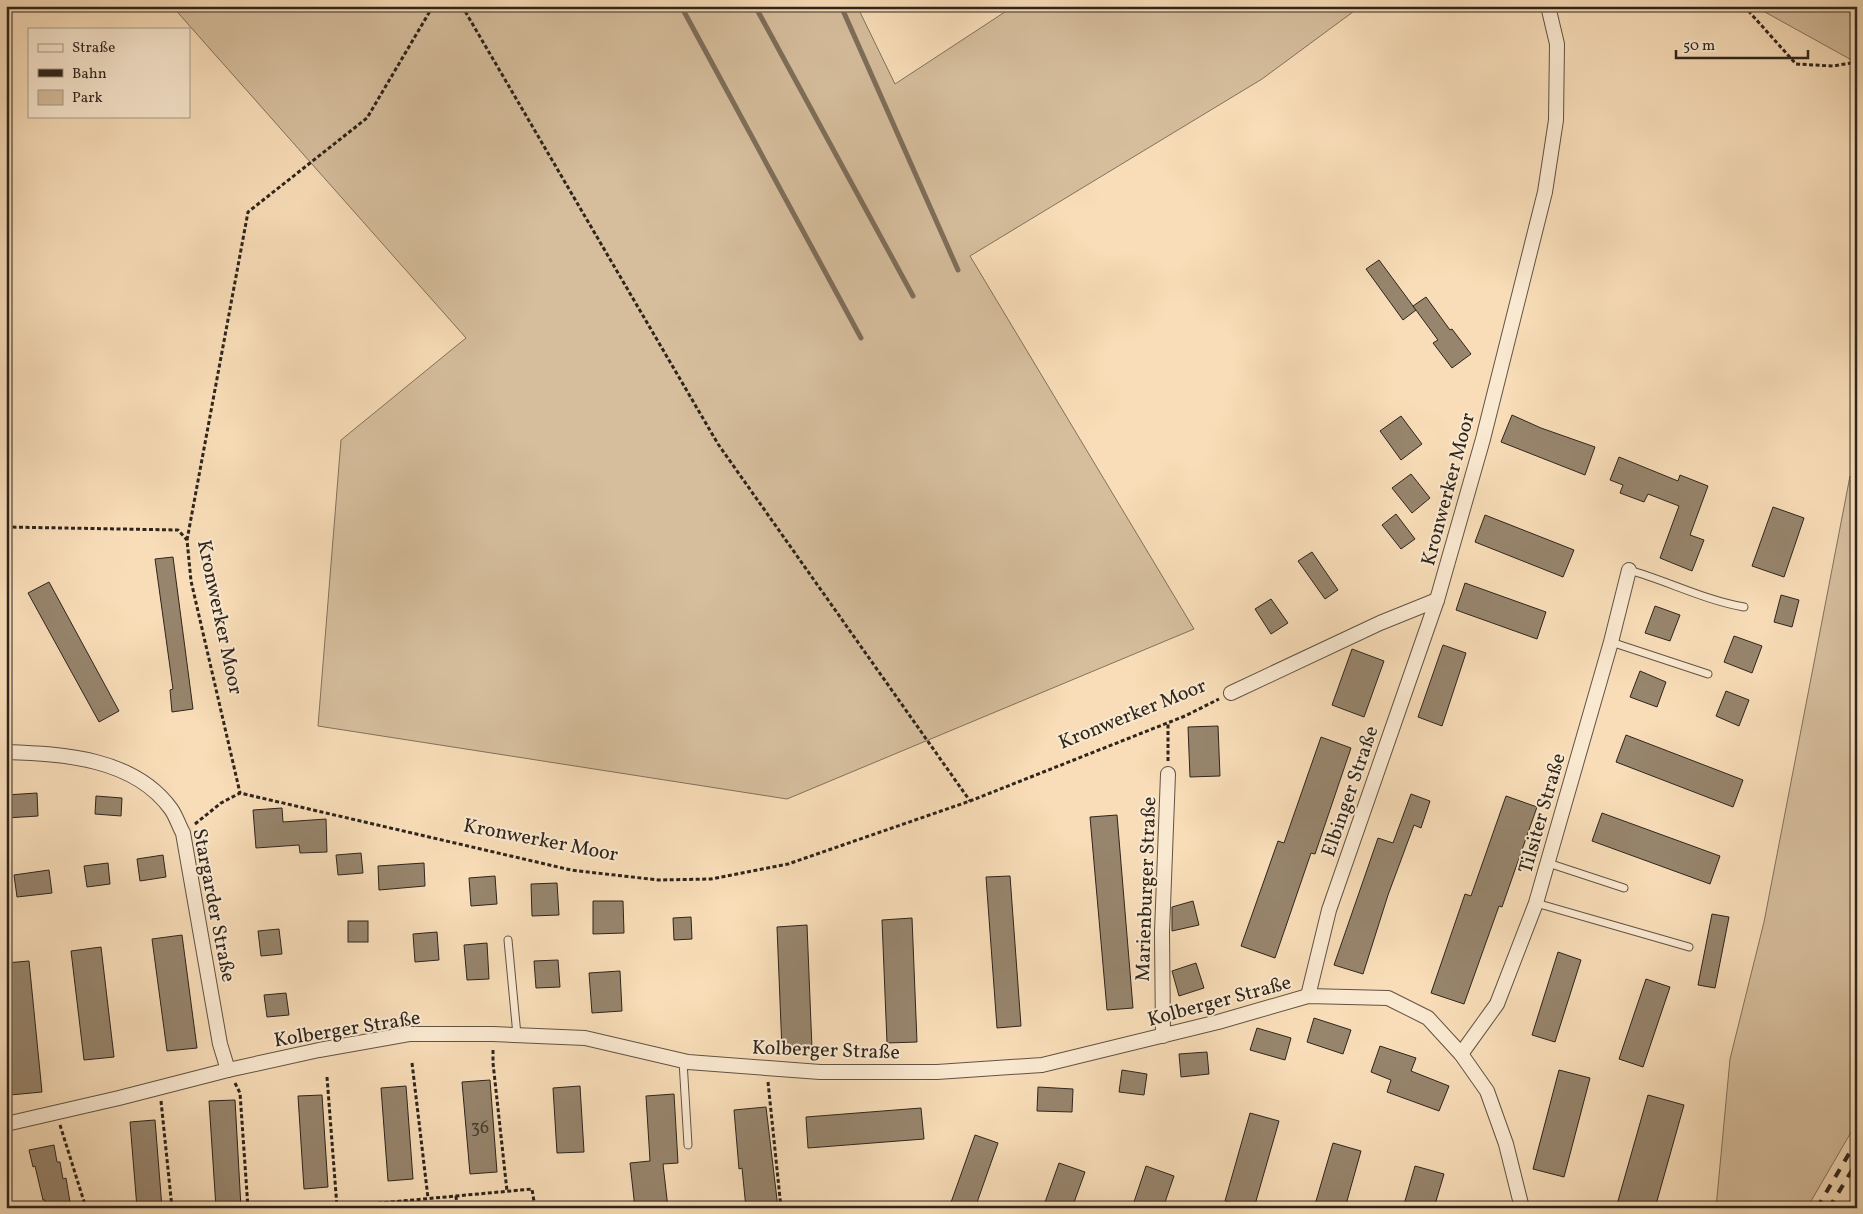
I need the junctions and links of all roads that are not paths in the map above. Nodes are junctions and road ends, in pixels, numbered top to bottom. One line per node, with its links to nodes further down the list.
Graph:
1 (1548, 6): 3 (street, Kronwerker Moor)
2 (1629, 570): 4 (lane); 5 (street, Tilsiter Straße)
3 (1437, 600): 7 (street, Kronwerker Moor); 15 (street, Elbinger Straße)
4 (1744, 607)
5 (1611, 642): 6 (lane); 10 (street, Tilsiter Straße)
6 (1708, 674)
7 (1231, 693)
8 (6, 752): 20 (street, Stargarder Straße)
9 (1168, 774): 17 (street, Marienburger Straße)
10 (1548, 862): 11 (lane); 12 (street, Tilsiter Straße)
11 (1624, 888)
12 (1536, 903): 14 (lane); 18 (street, Tilsiter Straße)
13 (508, 940): 16 (lane)
14 (1689, 947)
15 (1308, 996): 17 (street, Kolberger Straße); 18 (street, Kolberger Straße)
16 (518, 1035): 19 (street, Kolberger Straße); 20 (street, Kolberger Straße)
17 (1163, 1036): 19 (street, Kolberger Straße)
18 (1461, 1054): 23 (street, Kolberger Straße)
19 (683, 1060): 22 (lane)
20 (228, 1070): 21 (street, Kolberger Straße)
21 (6, 1124)
22 (688, 1145)
23 (1522, 1208)

